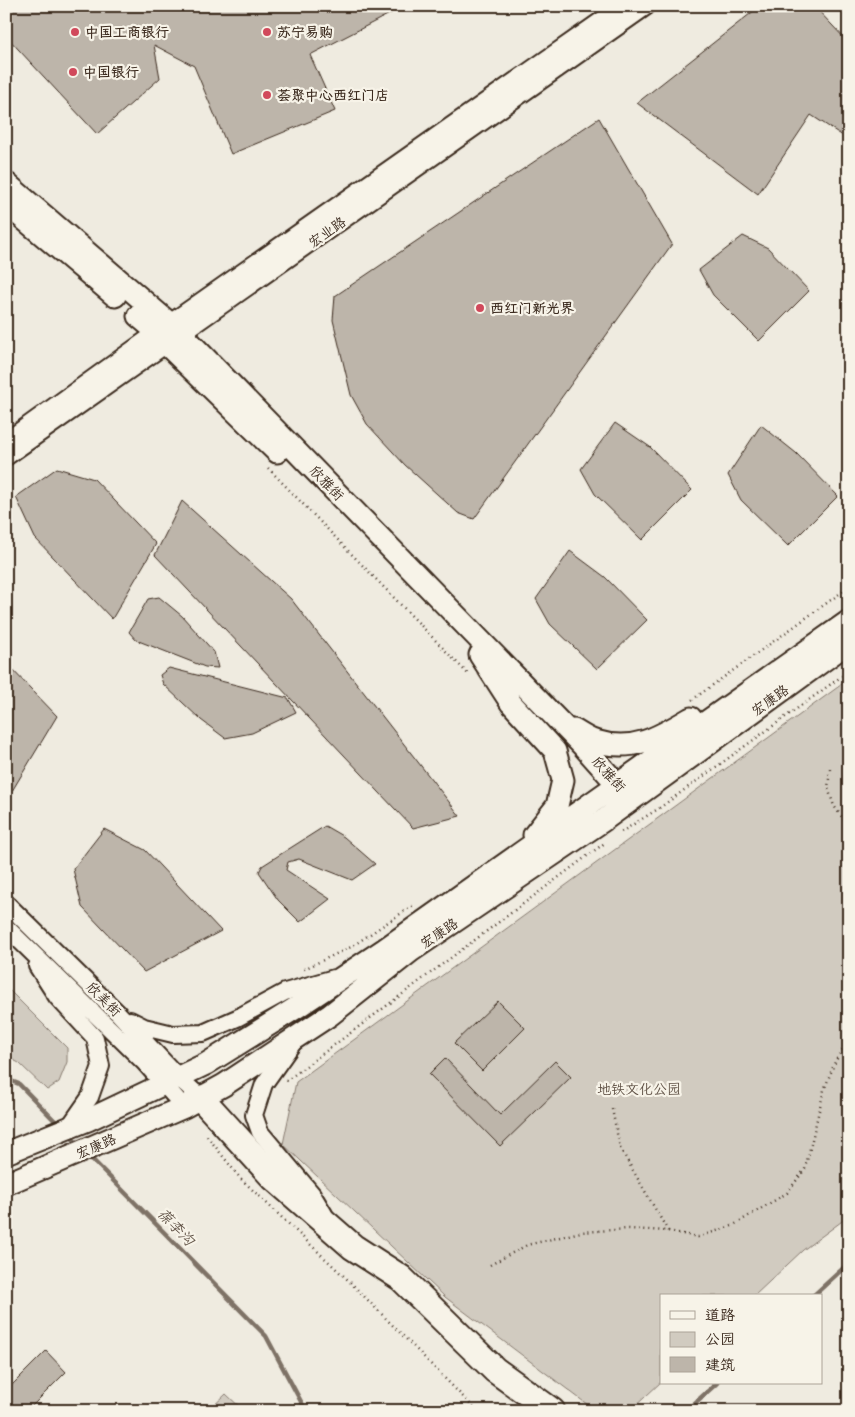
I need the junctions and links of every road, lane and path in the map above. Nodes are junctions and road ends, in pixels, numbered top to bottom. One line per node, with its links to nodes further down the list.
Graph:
1 (622, 6): 5 (street, 宏业路)
2 (647, 6): 5 (street, 宏业路)
3 (6, 183): 5 (main road, 欣雅街)
4 (6, 204): 5 (main road, 欣雅街)
5 (169, 333): 6 (street, 宏业路); 7 (street, 宏业路); 12 (main road, 欣雅街); 17 (main road, 欣雅街)
6 (6, 441)
7 (6, 457)
8 (262, 462): 15 (path)
9 (849, 587): 16 (path)
10 (849, 621): 13 (main road, 宏康路)
11 (849, 642): 20 (main road, 宏康路)
12 (480, 655): 19 (main road, 欣雅街); 24 (main road)
13 (791, 662): 17 (main road); 19 (main road, 宏康路)
14 (849, 671): 22 (path, 宏康路)
15 (470, 676)
16 (690, 701)
17 (561, 723): 19 (main road, 欣雅街)
18 (830, 769): 21 (path)
19 (614, 786): 20 (main road, 欣雅街); 24 (main road, 宏康路)
20 (628, 802): 32 (main road, 宏康路)
21 (849, 827)
22 (615, 836)
23 (607, 842): 35 (path, 宏康路)
24 (518, 855): 30 (main road, 宏康路)
25 (420, 900): 29 (path)
26 (6, 902): 31 (street, 欣美街)
27 (6, 927): 28 (street, 欣美街)
28 (23, 943): 34 (street, 欣美街); 38 (street)
29 (300, 971)
30 (346, 975): 31 (street); 34 (main road, 宏康路)
31 (118, 1013): 34 (street, 欣美街)
32 (297, 1037): 36 (main road, 宏康路); 42 (street)
33 (849, 1038): 43 (path)
34 (172, 1081): 36 (street, 欣美街); 38 (main road, 宏康路)
35 (284, 1083)
36 (192, 1102): 41 (main road, 宏康路); 42 (highway)
37 (612, 1109): 43 (path)
38 (78, 1123): 40 (main road, 宏康路)
39 (206, 1136): 45 (path)
40 (6, 1153)
41 (6, 1184)
42 (335, 1231): 46 (highway)
43 (668, 1231): 44 (path)
44 (490, 1265)
45 (477, 1411)
46 (552, 1411)

